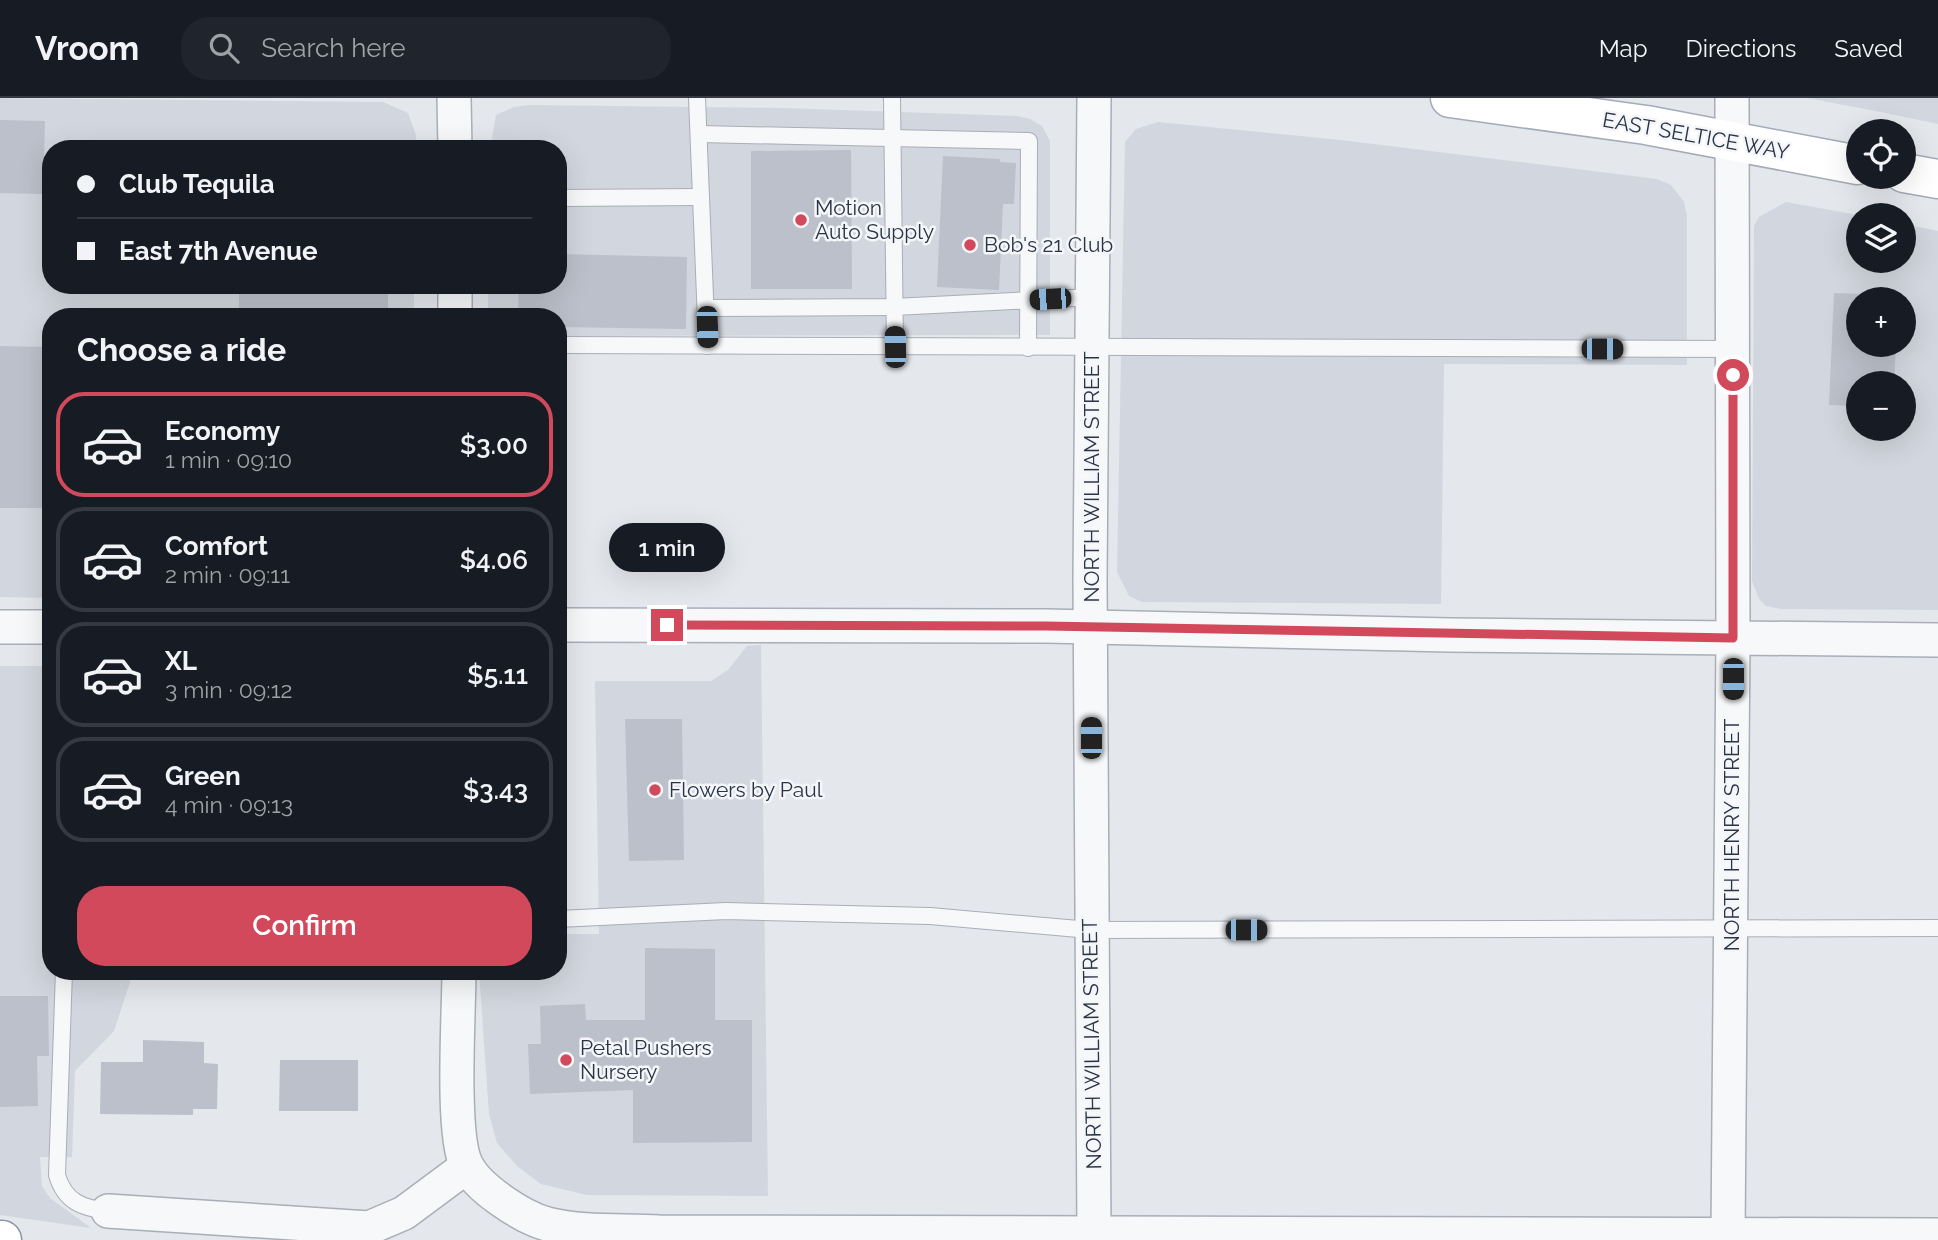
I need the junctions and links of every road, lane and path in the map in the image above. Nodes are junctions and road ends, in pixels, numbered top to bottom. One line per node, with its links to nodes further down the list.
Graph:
1 (454, 98): 9 (street)
2 (697, 98): 7 (lane)
3 (892, 98): 8 (lane)
4 (1094, 98): 16 (street, NORTH WILLIAM STREET)
5 (1450, 98): 10 (main road, EAST SELTICE WAY)
6 (1732, 98): 10 (street, NORTH HENRY STREET)
7 (699, 134): 8 (lane); 14 (lane)
8 (894, 136): 17 (lane); 18 (lane)
9 (454, 140)
10 (1732, 141): 11 (main road, EAST SELTICE WAY); 25 (street, NORTH HENRY STREET)
11 (1846, 162)
12 (1916, 175): 13 (main road)
13 (1938, 179)
14 (701, 197): 15 (lane); 19 (lane)
15 (567, 198)
16 (1093, 297): 17 (lane); 24 (street, NORTH WILLIAM STREET)
17 (1028, 300): 18 (lane); 23 (lane)
18 (894, 307): 19 (lane); 22 (lane)
19 (707, 308): 21 (lane)
20 (567, 345): 21 (lane)
21 (708, 346): 22 (lane)
22 (895, 347): 23 (lane)
23 (1028, 348): 24 (lane)
24 (1094, 349): 25 (lane); 27 (street, NORTH WILLIAM STREET)
25 (1732, 349): 30 (street, NORTH HENRY STREET)
26 (567, 625): 27 (street)
27 (1092, 627): 30 (street); 35 (street, NORTH WILLIAM STREET)
28 (0, 628): 29 (street)
29 (42, 628)
30 (1733, 638): 31 (street); 33 (street, NORTH HENRY STREET)
31 (1938, 640)
32 (567, 919): 35 (lane)
33 (1731, 926): 34 (lane); 35 (lane); 41 (street, NORTH HENRY STREET)
34 (1938, 928)
35 (1090, 930): 40 (street, NORTH WILLIAM STREET)
36 (64, 980): 39 (lane)
37 (459, 980): 38 (street)
38 (466, 1167): 39 (street); 40 (street)
39 (108, 1211)
40 (1094, 1233): 41 (street)
41 (1728, 1235): 42 (street)
42 (1938, 1235)

